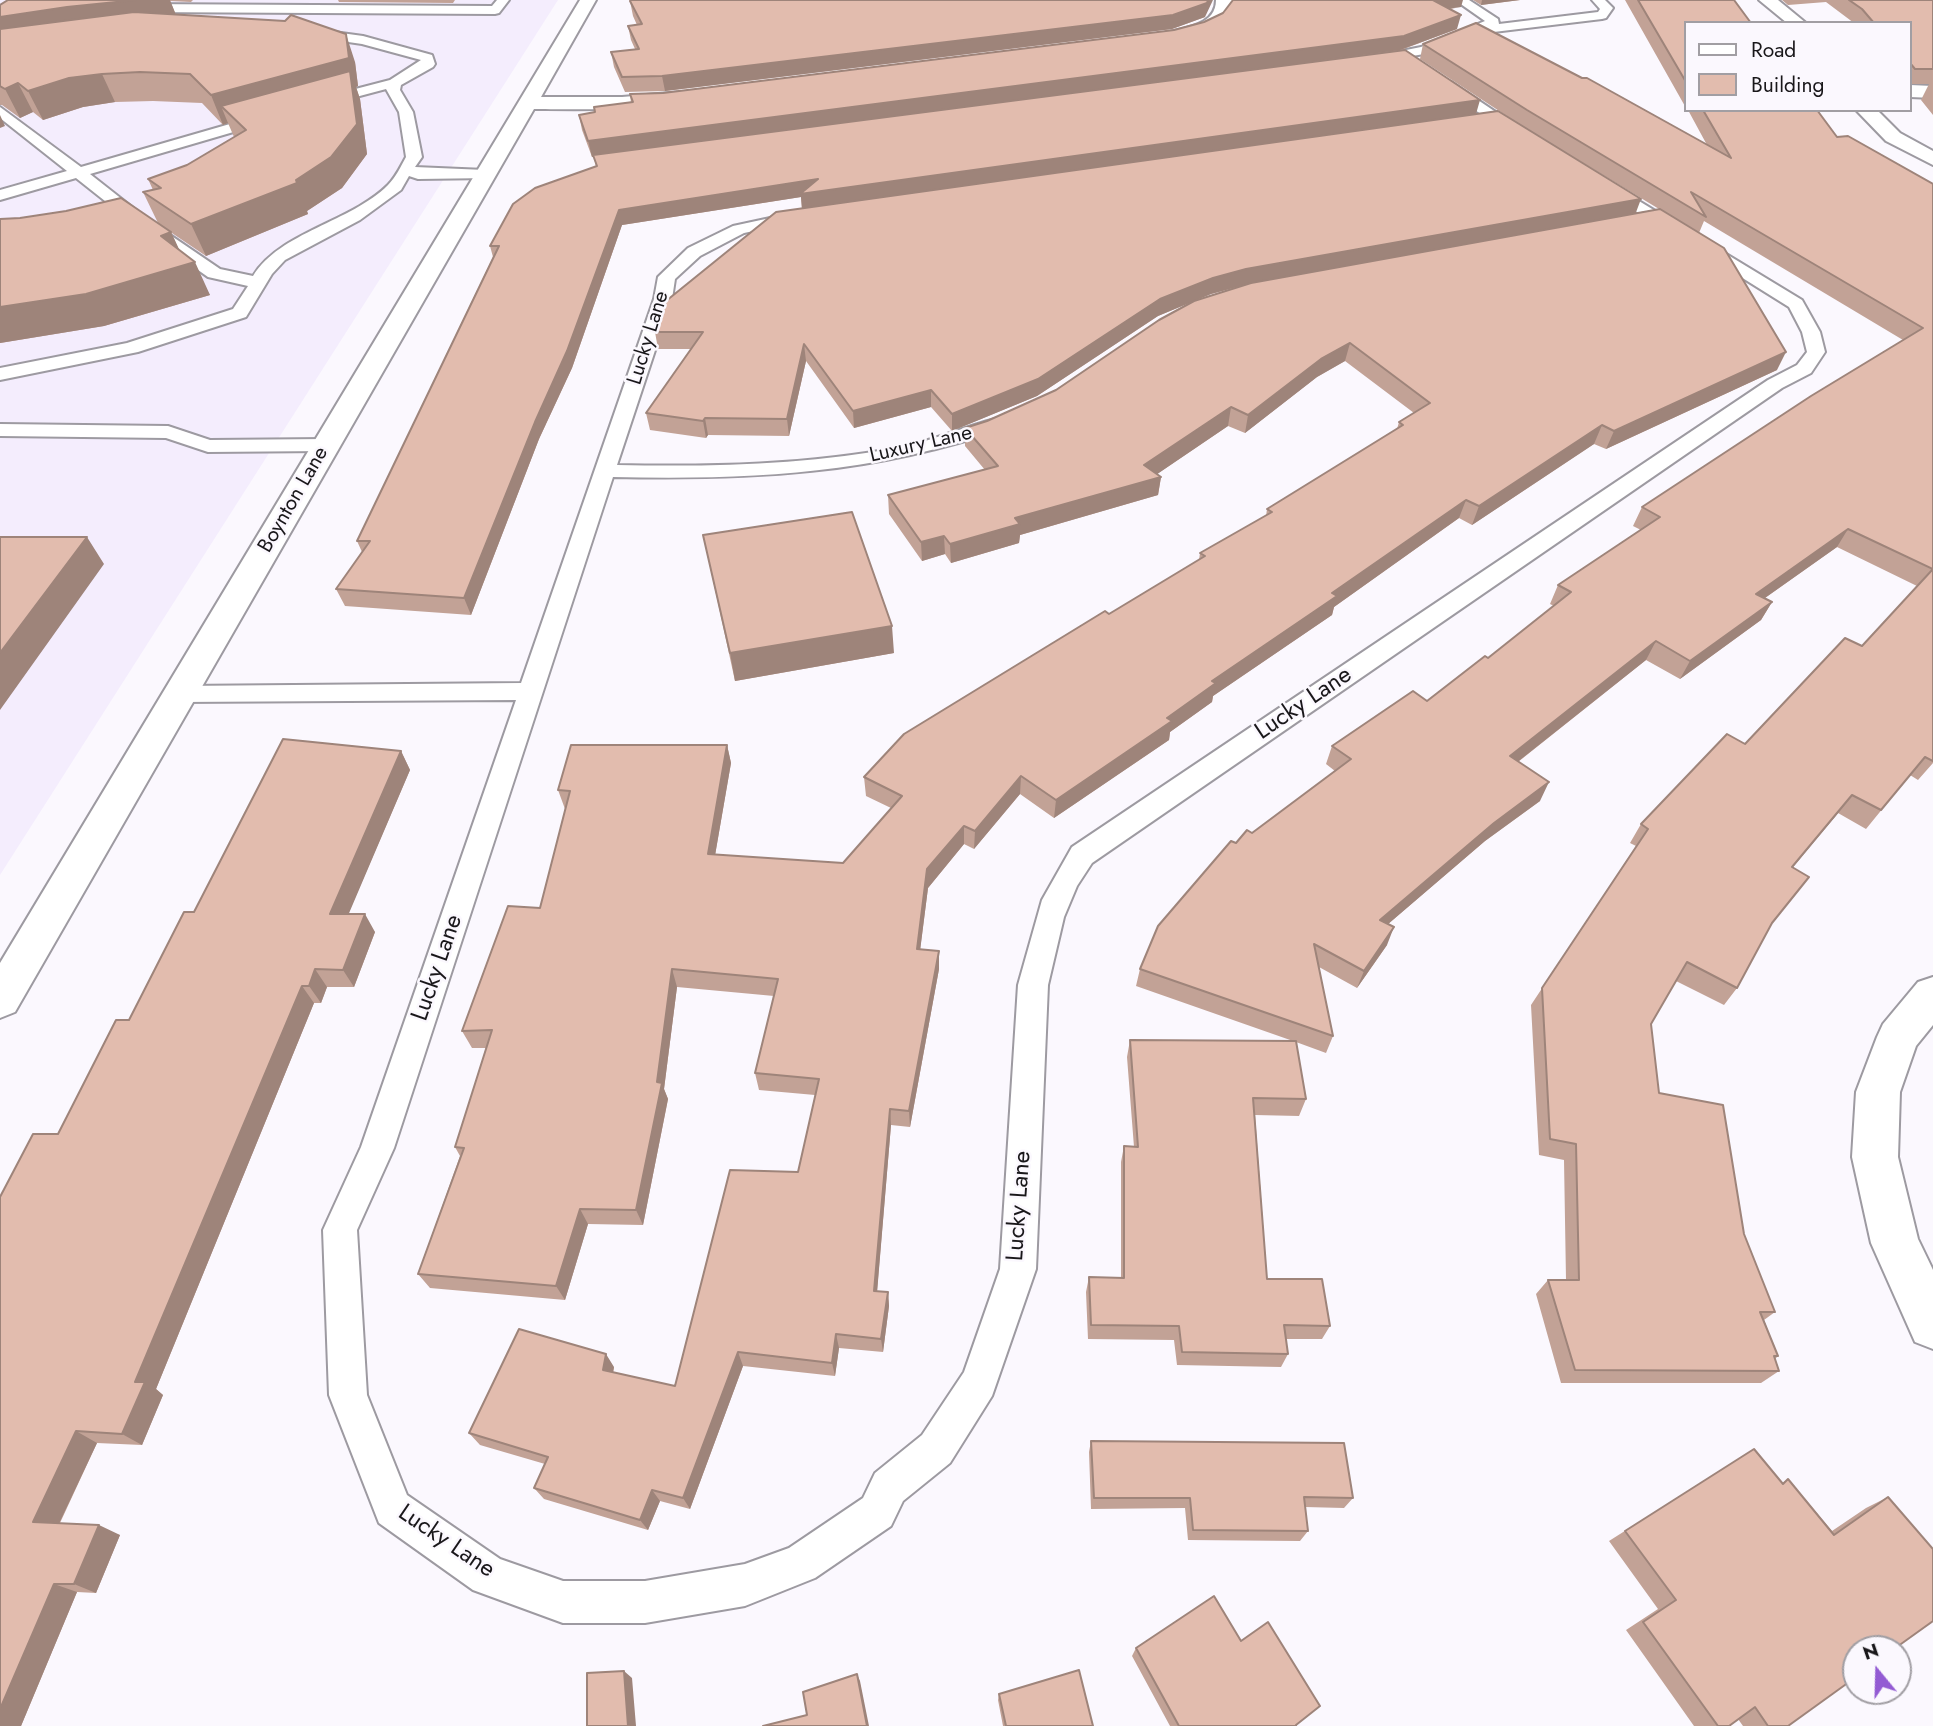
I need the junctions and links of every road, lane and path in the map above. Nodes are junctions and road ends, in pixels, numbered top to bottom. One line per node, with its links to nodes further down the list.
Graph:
1 (503, 0): 7 (lane)
2 (588, 0): 19 (street, Boynton Lane)
3 (1224, 0): 12 (street)
4 (1461, 0): 10 (lane)
5 (1598, 0): 10 (lane)
6 (1767, 0): 9 (street)
7 (262, 4): 8 (lane)
8 (123, 8)
9 (1795, 21)
10 (1475, 30): 13 (lane)
11 (303, 32): 15 (lane)
12 (1161, 38)
13 (1404, 57): 14 (lane); 24 (lane)
14 (1362, 62)
15 (395, 83): 20 (lane); 28 (lane)
16 (1912, 91): 17 (street)
17 (1933, 92)
18 (706, 95): 19 (street)
19 (527, 103): 31 (street, Boynton Lane)
20 (310, 105)
21 (0, 111): 29 (lane)
22 (1868, 112): 27 (street)
23 (284, 113): 29 (lane)
24 (1497, 118): 25 (lane); 26 (lane)
25 (1457, 124)
26 (1539, 145)
27 (1933, 159)
28 (406, 169): 31 (lane); 36 (lane)
29 (78, 172): 32 (lane); 36 (lane)
30 (1587, 174): 34 (lane, Lucky Lane)
31 (485, 175): 40 (street, Boynton Lane)
32 (0, 195)
33 (823, 215): 41 (lane, Lucky Lane)
34 (1657, 218): 35 (lane); 42 (lane, Lucky Lane)
35 (1630, 223)
36 (260, 283): 37 (lane)
37 (0, 374)
38 (1016, 417): 41 (lane, Luxury Lane)
39 (0, 430): 40 (lane)
40 (326, 445): 43 (street, Boynton Lane)
41 (605, 471): 42 (lane, Lucky Lane)
42 (531, 691): 43 (lane)
43 (180, 694): 45 (street, Boynton Lane)
44 (1933, 994): 46 (street)
45 (0, 1000)
46 (1933, 1324)

